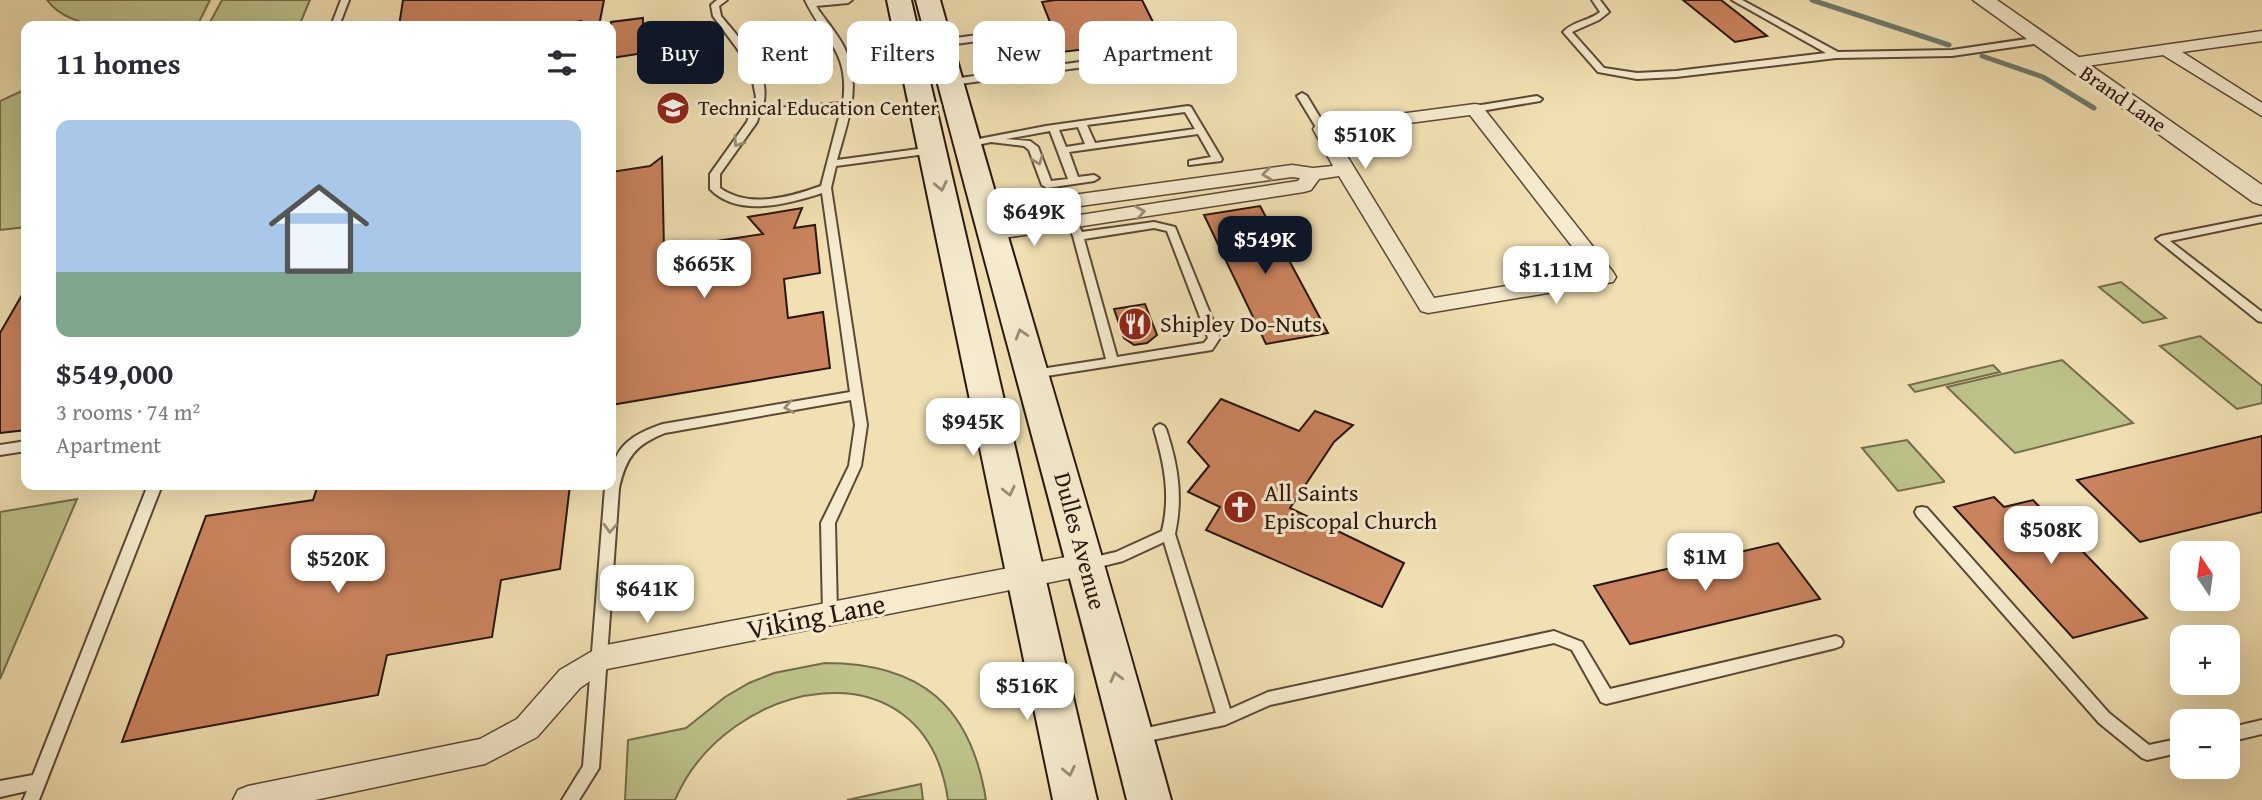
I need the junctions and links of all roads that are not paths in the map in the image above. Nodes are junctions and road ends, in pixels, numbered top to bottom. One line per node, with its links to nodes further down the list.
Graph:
1 (345, 0): 10 (lane)
2 (723, 0): 25 (lane)
3 (848, 0): 9 (lane)
4 (899, 0): 35 (main road)
5 (928, 0): 11 (main road, Dulles Avenue)
6 (1596, 0): 15 (lane)
7 (1737, 0): 15 (lane)
8 (1983, 0): 13 (street, Brand Lane)
9 (810, 2): 22 (lane)
10 (337, 21)
11 (934, 21)
12 (2262, 36): 14 (street)
13 (2040, 40): 15 (lane); 16 (street, Brand Lane)
14 (2167, 50): 16 (street); 24 (street)
15 (1836, 55)
16 (2073, 64): 44 (street, Brand Lane)
17 (1079, 65): 18 (lane)
18 (959, 81)
19 (952, 84): 33 (main road, Dulles Avenue)
20 (1303, 96): 30 (lane)
21 (1537, 99): 23 (lane)
22 (847, 106): 25 (lane); 38 (lane)
23 (1475, 108): 30 (street); 39 (street)
24 (2262, 111)
25 (756, 112): 43 (lane, one-way to 43)
26 (1082, 124): 28 (lane); 31 (lane); 34 (lane)
27 (1162, 125): 29 (lane); 29 (lane); 32 (lane); 32 (lane)
28 (1053, 128): 33 (lane); 36 (lane)
29 (1137, 128): 31 (lane); 31 (lane)
30 (1322, 129): 39 (street)
31 (1114, 131): 34 (lane)
32 (1201, 131): 37 (lane)
33 (981, 142): 42 (lane, one-way to 42); 46 (main road, Dulles Avenue)
34 (1091, 146): 36 (lane)
35 (933, 150): 38 (lane); 61 (main road, one-way to 61)
36 (1063, 150): 42 (lane)
37 (1193, 163)
38 (831, 164): 43 (lane)
39 (1345, 170): 40 (street)
40 (1313, 174): 46 (street, one-way to 46); 47 (street, one-way to 40)
41 (1094, 178): 42 (lane)
42 (1074, 181)
43 (826, 187): 51 (lane)
44 (2262, 197)
45 (2262, 219): 48 (lane)
46 (988, 224): 47 (street); 50 (main road, Dulles Avenue, one-way to 46)
47 (1075, 229): 49 (lane); 49 (lane)
48 (2262, 318)
49 (1113, 362): 50 (lane)
50 (1034, 374): 60 (main road, Dulles Avenue)
51 (856, 395): 55 (lane, one-way to 55); 62 (lane)
52 (1160, 429): 59 (lane)
53 (21, 447): 54 (lane)
54 (0, 450)
55 (616, 468)
56 (153, 490): 70 (lane)
57 (612, 490): 64 (lane, one-way to 64)
58 (1922, 512): 69 (lane)
59 (1168, 534): 60 (lane); 65 (lane)
60 (1087, 564): 61 (street, Viking Lane); 68 (main road, Dulles Avenue, one-way to 60)
61 (1027, 576): 62 (street, Viking Lane); 75 (main road, one-way to 75)
62 (830, 613): 64 (street, Viking Lane)
63 (1836, 642): 65 (lane)
64 (601, 658): 73 (street, Viking Lane); 74 (lane)
65 (1225, 718): 68 (lane)
66 (2262, 727): 67 (lane)
67 (2240, 732)
68 (1131, 737): 76 (main road, Dulles Avenue)
69 (2170, 748)
70 (38, 781): 71 (lane); 72 (lane)
71 (0, 789)
72 (31, 800)
73 (248, 800)
74 (570, 800)
75 (1075, 800)
76 (1149, 800)

